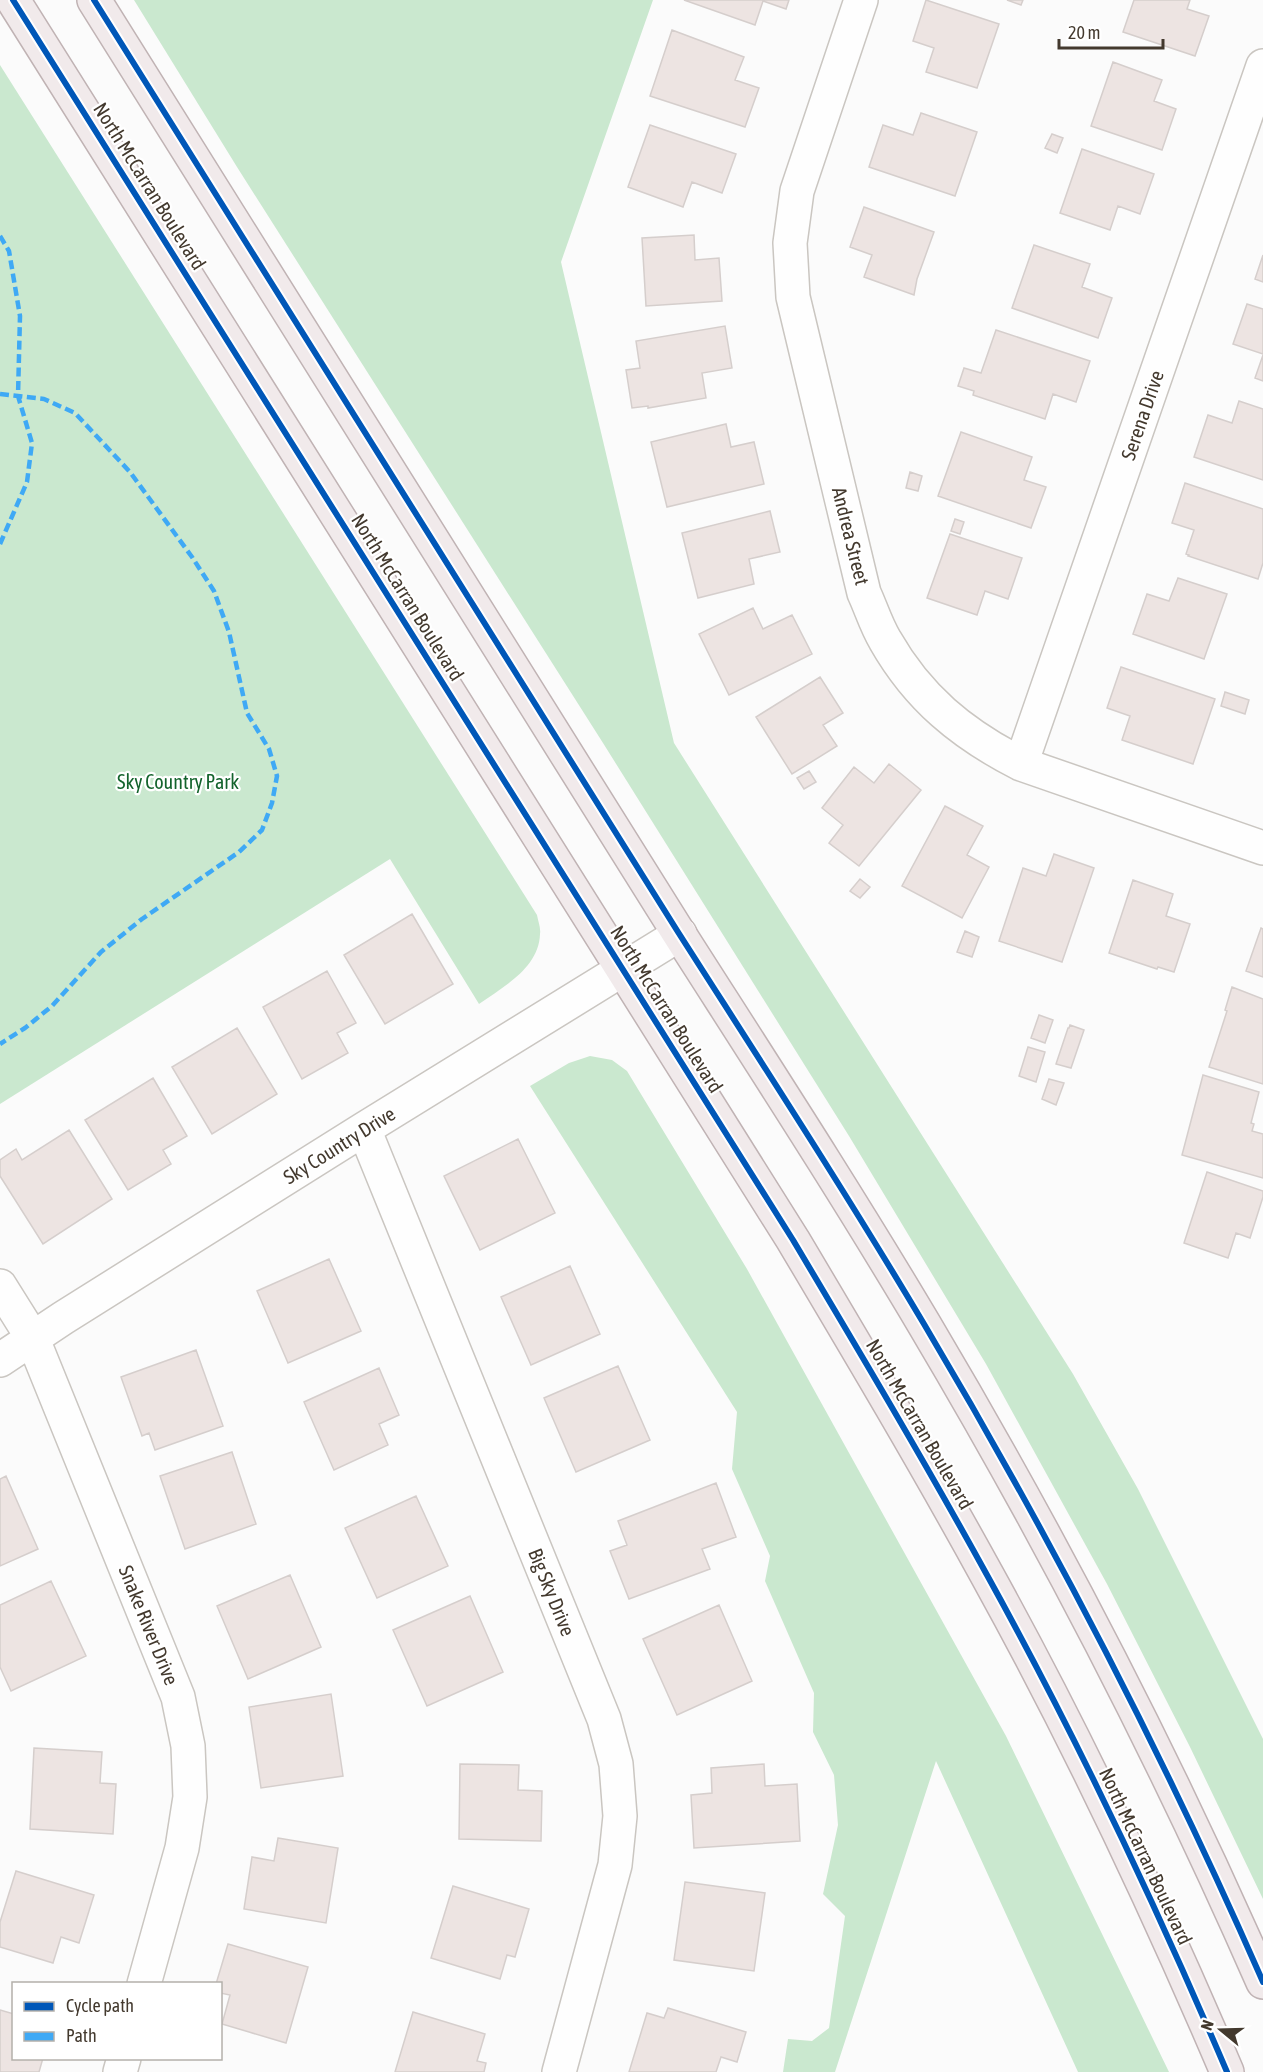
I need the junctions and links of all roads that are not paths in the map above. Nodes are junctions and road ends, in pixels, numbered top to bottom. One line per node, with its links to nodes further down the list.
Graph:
1 (13, 0): 8 (main road, North McCarran Boulevard)
2 (94, 0): 7 (main road)
3 (861, 0): 5 (street, Andrea Street)
4 (1263, 66): 5 (street, Serena Drive)
5 (1022, 764): 6 (street, Andrea Street)
6 (1263, 848)
7 (680, 934): 8 (street, Sky Country Drive); 14 (main road)
8 (622, 969): 9 (street, Sky Country Drive); 16 (main road, North McCarran Boulevard)
9 (364, 1129): 11 (street, Sky Country Drive); 15 (street, Big Sky Drive)
10 (0, 1286): 11 (street, Snake River Drive)
11 (32, 1337): 12 (street, Sky Country Drive); 13 (street, Snake River Drive)
12 (0, 1360)
13 (144, 1982)
14 (1263, 1982)
15 (559, 2072)
16 (1227, 2072)

